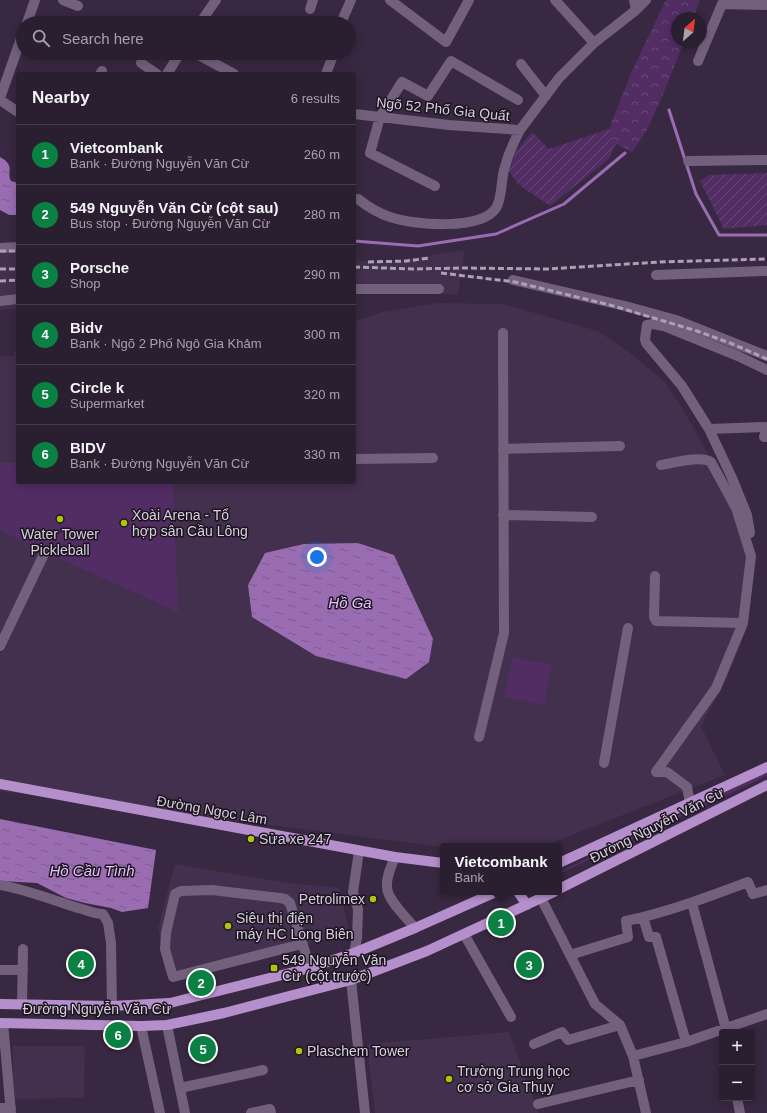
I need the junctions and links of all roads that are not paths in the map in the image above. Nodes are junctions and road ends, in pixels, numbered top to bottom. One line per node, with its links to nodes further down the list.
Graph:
1 (35, 0): 12 (street)
2 (63, 0): 11 (street)
3 (216, 0): 13 (street)
4 (351, 0): 14 (street)
5 (390, 0): 6 (street)
6 (469, 0)
7 (555, 0): 15 (street)
8 (646, 0): 9 (street, Ngõ 52 Phố Gia Quất)
9 (635, 5): 15 (street, Ngõ 52 Phố Gia Quất)
10 (767, 5): 20 (street)
11 (78, 6)
12 (29, 16)
13 (205, 16)
14 (344, 16)
15 (594, 43): 27 (street, Ngõ 52 Phố Gia Quất)
16 (16, 53): 28 (street)
17 (176, 60): 24 (street)
18 (208, 60): 25 (street)
19 (331, 60): 26 (street)
20 (698, 61)
21 (141, 63): 23 (street)
22 (521, 64): 27 (street)
23 (154, 72)
24 (168, 72)
25 (230, 72)
26 (327, 72)
27 (546, 96): 33 (street, Ngõ 52 Phố Gia Quất)
28 (0, 99): 30 (street)
29 (518, 100): 32 (street)
30 (16, 111)
31 (356, 114): 32 (street, Ngõ 52 Phố Gia Quất)
32 (380, 117): 33 (street, Ngõ 52 Phố Gia Quất); 36 (street)
33 (520, 130): 37 (street)
34 (767, 160): 35 (street)
35 (688, 161)
36 (435, 186)
37 (358, 199)
38 (0, 248): 39 (street)
39 (16, 248)
40 (767, 271): 41 (street)
41 (656, 275)
42 (513, 280): 48 (street)
43 (356, 289): 44 (street)
44 (438, 289)
45 (16, 299): 46 (street)
46 (0, 301)
47 (503, 333): 53 (street)
48 (767, 356)
49 (767, 370): 50 (street)
50 (709, 429): 51 (street); 59 (street)
51 (767, 437)
52 (620, 446): 53 (street)
53 (503, 449): 57 (street)
54 (433, 458): 55 (street)
55 (356, 459)
56 (661, 465): 62 (street)
57 (502, 515): 58 (street); 65 (street)
58 (592, 517)
59 (750, 533)
60 (45, 552): 64 (street)
61 (655, 576): 62 (street)
62 (743, 623): 70 (street)
63 (628, 628): 66 (street)
64 (0, 646)
65 (479, 737)
66 (604, 763)
67 (767, 767): 70 (main road, Đường Nguyễn Văn Cừ)
68 (0, 784): 71 (main road, Đường Ngọc Lâm)
69 (767, 785): 76 (main road, Đường Nguyễn Văn Cừ)
70 (690, 803): 73 (main road, Đường Nguyễn Văn Cừ)
71 (359, 851): 72 (main road, Đường Ngọc Lâm); 89 (street)
72 (395, 857): 74 (main road, Đường Ngọc Lâm); 85 (street)
73 (562, 862)
74 (440, 863)
75 (0, 885): 97 (street)
76 (562, 888)
77 (767, 890): 82 (street)
78 (489, 895): 85 (main road, Đường Nguyễn Văn Cừ)
79 (520, 895): 83 (main road)
80 (548, 895): 81 (main road, Đường Nguyễn Văn Cừ)
81 (541, 898): 83 (main road, Đường Nguyễn Văn Cừ); 90 (street)
82 (692, 902): 84 (street); 104 (street)
83 (526, 905): 86 (main road, Đường Nguyễn Văn Cừ)
84 (643, 917): 90 (street); 106 (street)
85 (415, 928): 89 (main road, Đường Nguyễn Văn Cừ)
86 (464, 934): 94 (main road, Đường Nguyễn Văn Cừ); 99 (street)
87 (302, 944): 87 (street); 91 (street)
88 (23, 949): 93 (street)
89 (354, 953): 91 (main road, Đường Nguyễn Văn Cừ)
90 (570, 955): 102 (street)
91 (310, 968): 97 (main road, Đường Nguyễn Văn Cừ)
92 (0, 970): 93 (street)
93 (23, 970): 96 (street)
94 (351, 980): 101 (main road, Đường Nguyễn Văn Cừ); 120 (street)
95 (0, 1004): 96 (main road, Đường Nguyễn Văn Cừ)
96 (22, 1005): 97 (main road, Đường Nguyễn Văn Cừ)
97 (112, 1006)
98 (767, 1014): 104 (street)
99 (511, 1017)
100 (2, 1023): 103 (main road, Đường Nguyễn Văn Cừ); 115 (street)
101 (167, 1025): 103 (main road, Đường Nguyễn Văn Cừ); 111 (street)
102 (620, 1025): 107 (street); 108 (street)
103 (141, 1026): 116 (street)
104 (726, 1029)
105 (719, 1031): 106 (street)
106 (686, 1042): 108 (street)
107 (534, 1044)
108 (633, 1056): 110 (street)
109 (263, 1070): 111 (street)
110 (638, 1080): 113 (street); 121 (street)
111 (180, 1088): 117 (street)
112 (738, 1101): 122 (street)
113 (538, 1104)
114 (0, 1108): 115 (street)
115 (11, 1110)
116 (160, 1113)
117 (185, 1113)
118 (251, 1113): 119 (street)
119 (271, 1113)
120 (365, 1113)
121 (646, 1113)
122 (740, 1113)

